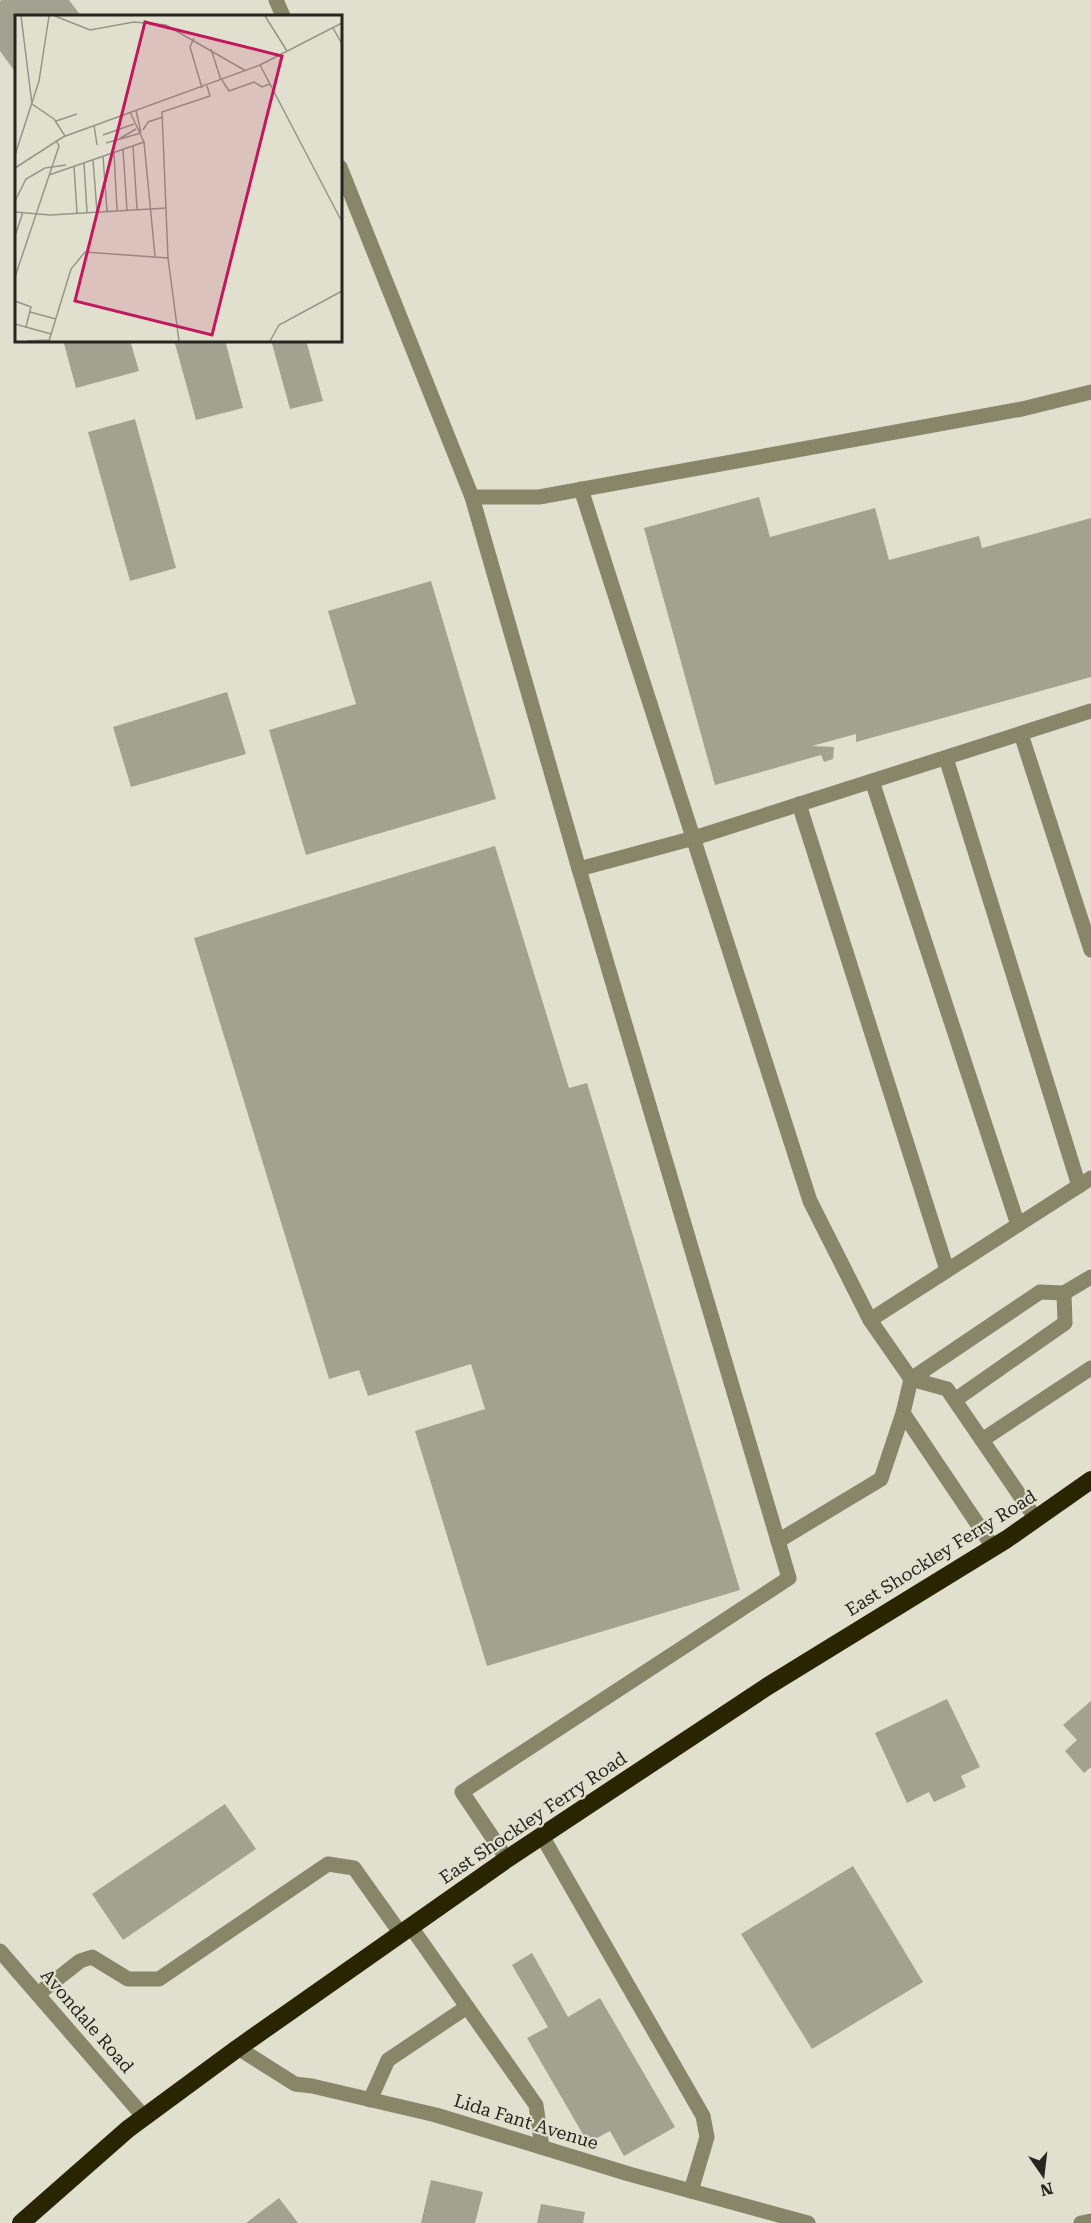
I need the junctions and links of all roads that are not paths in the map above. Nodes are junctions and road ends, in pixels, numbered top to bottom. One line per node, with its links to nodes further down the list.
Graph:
1 (276, 0): 2 (street)
2 (283, 15)
3 (342, 172): 6 (street)
4 (1091, 392): 5 (street)
5 (581, 489): 6 (street); 12 (street)
6 (472, 497): 13 (street)
7 (1091, 711): 8 (street)
8 (1021, 734): 9 (street); 14 (street)
9 (946, 758): 10 (street); 15 (street)
10 (872, 781): 11 (street); 16 (street)
11 (799, 804): 12 (street); 17 (street)
12 (694, 838): 13 (street); 20 (street)
13 (579, 869): 28 (street)
14 (1091, 950)
15 (1085, 1182): 16 (street)
16 (1018, 1225): 17 (street)
17 (947, 1270): 20 (street)
18 (1091, 1277): 19 (street)
19 (1064, 1293): 22 (street); 23 (street)
20 (870, 1320): 22 (street)
21 (1091, 1368): 25 (street)
22 (911, 1379): 23 (street); 24 (street)
23 (955, 1400): 25 (street)
24 (903, 1413): 28 (street); 29 (street)
25 (982, 1440): 27 (street)
26 (1091, 1480): 27 (highway, East Shockley Ferry Road)
27 (1036, 1519): 29 (highway, East Shockley Ferry Road)
28 (778, 1541): 31 (street)
29 (993, 1547): 30 (highway, East Shockley Ferry Road)
30 (542, 1836): 31 (highway, East Shockley Ferry Road); 40 (street)
31 (507, 1859): 32 (highway, East Shockley Ferry Road)
32 (406, 1930): 34 (street); 35 (street); 36 (highway, East Shockley Ferry Road)
33 (0, 1951): 34 (street, Avondale Road)
34 (38, 1995): 38 (street, Avondale Road)
35 (467, 2007): 37 (street); 39 (street)
36 (238, 2048): 37 (street, Lida Fant Avenue); 38 (highway, East Shockley Ferry Road)
37 (370, 2100): 39 (street, Lida Fant Avenue)
38 (144, 2116): 42 (highway, East Shockley Ferry Road)
39 (542, 2147): 40 (street, Lida Fant Avenue)
40 (691, 2191): 43 (street, Lida Fant Avenue)
41 (1091, 2221): 44 (street)
42 (21, 2223)
43 (808, 2223)
44 (1081, 2223)

